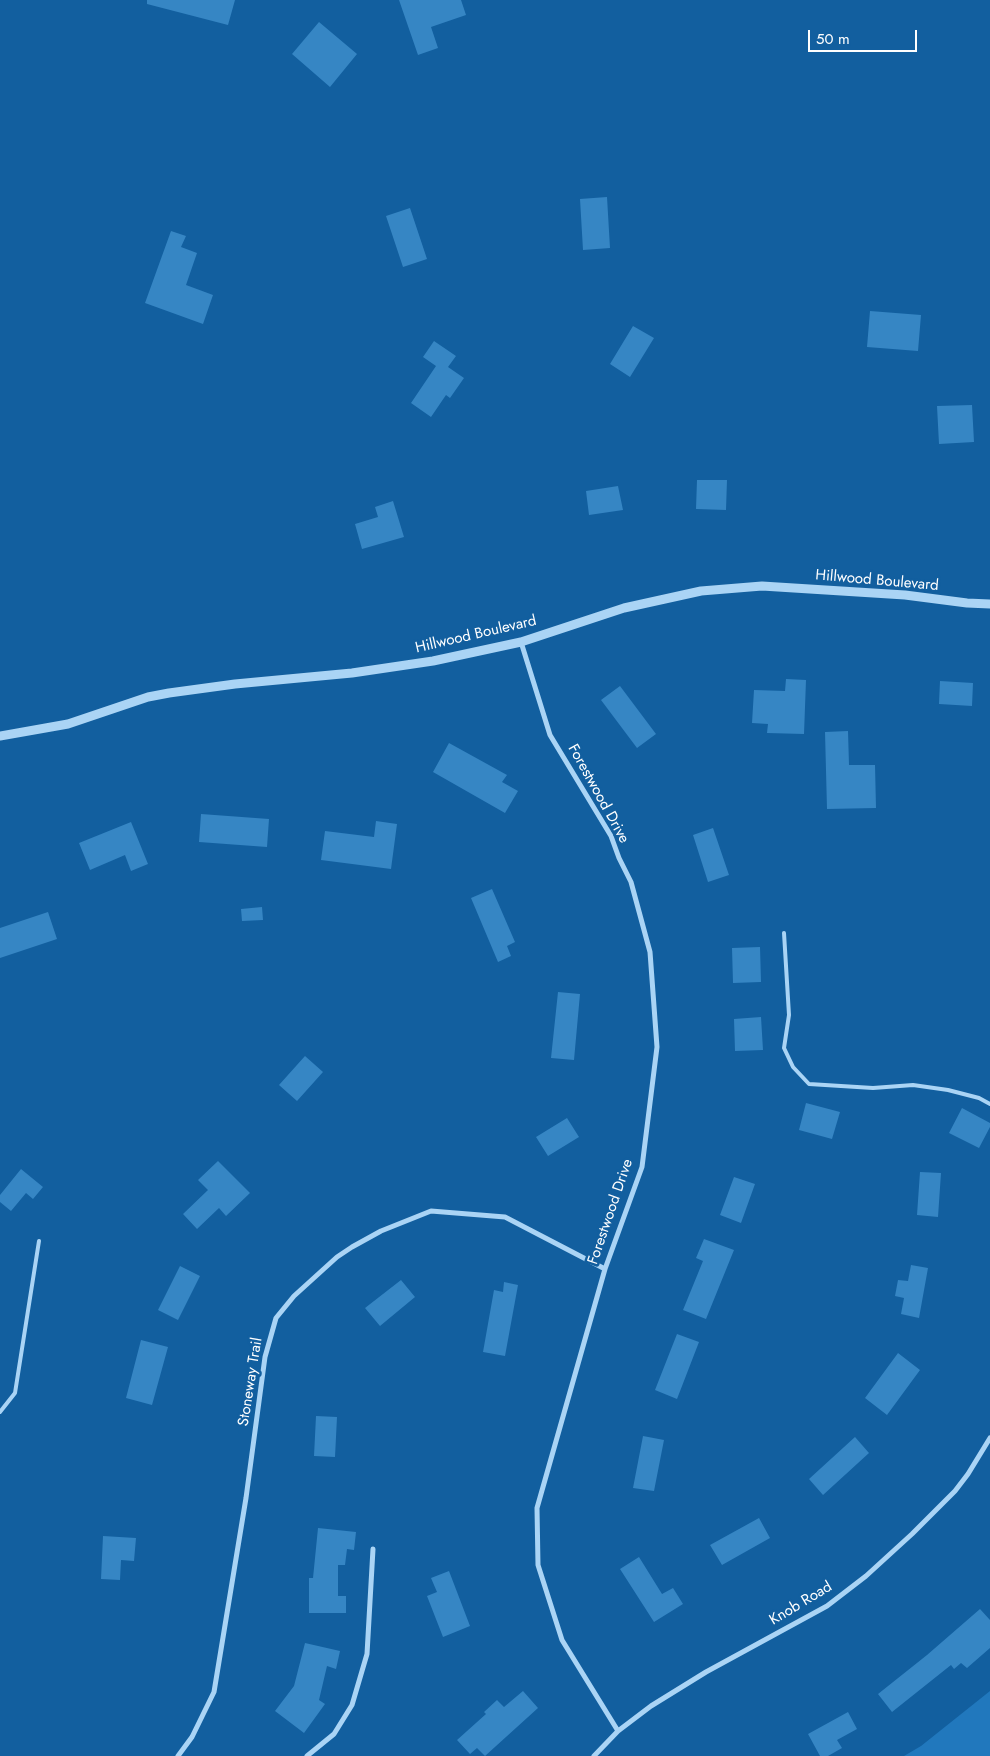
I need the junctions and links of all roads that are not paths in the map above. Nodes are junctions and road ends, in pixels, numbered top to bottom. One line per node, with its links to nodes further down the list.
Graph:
1 (990, 604): 2 (street, Hillwood Boulevard)
2 (521, 642): 3 (street, Hillwood Boulevard); 7 (street, Forestwood Drive)
3 (0, 736)
4 (784, 933): 5 (lane)
5 (990, 1104)
6 (39, 1241): 8 (lane)
7 (605, 1268): 11 (street, Forestwood Drive); 12 (street, Stoneway Trail)
8 (0, 1412)
9 (990, 1438): 11 (street, Knob Road)
10 (374, 1549): 13 (street)
11 (618, 1731): 14 (street, Knob Road)
12 (178, 1756)
13 (307, 1756)
14 (594, 1756)

